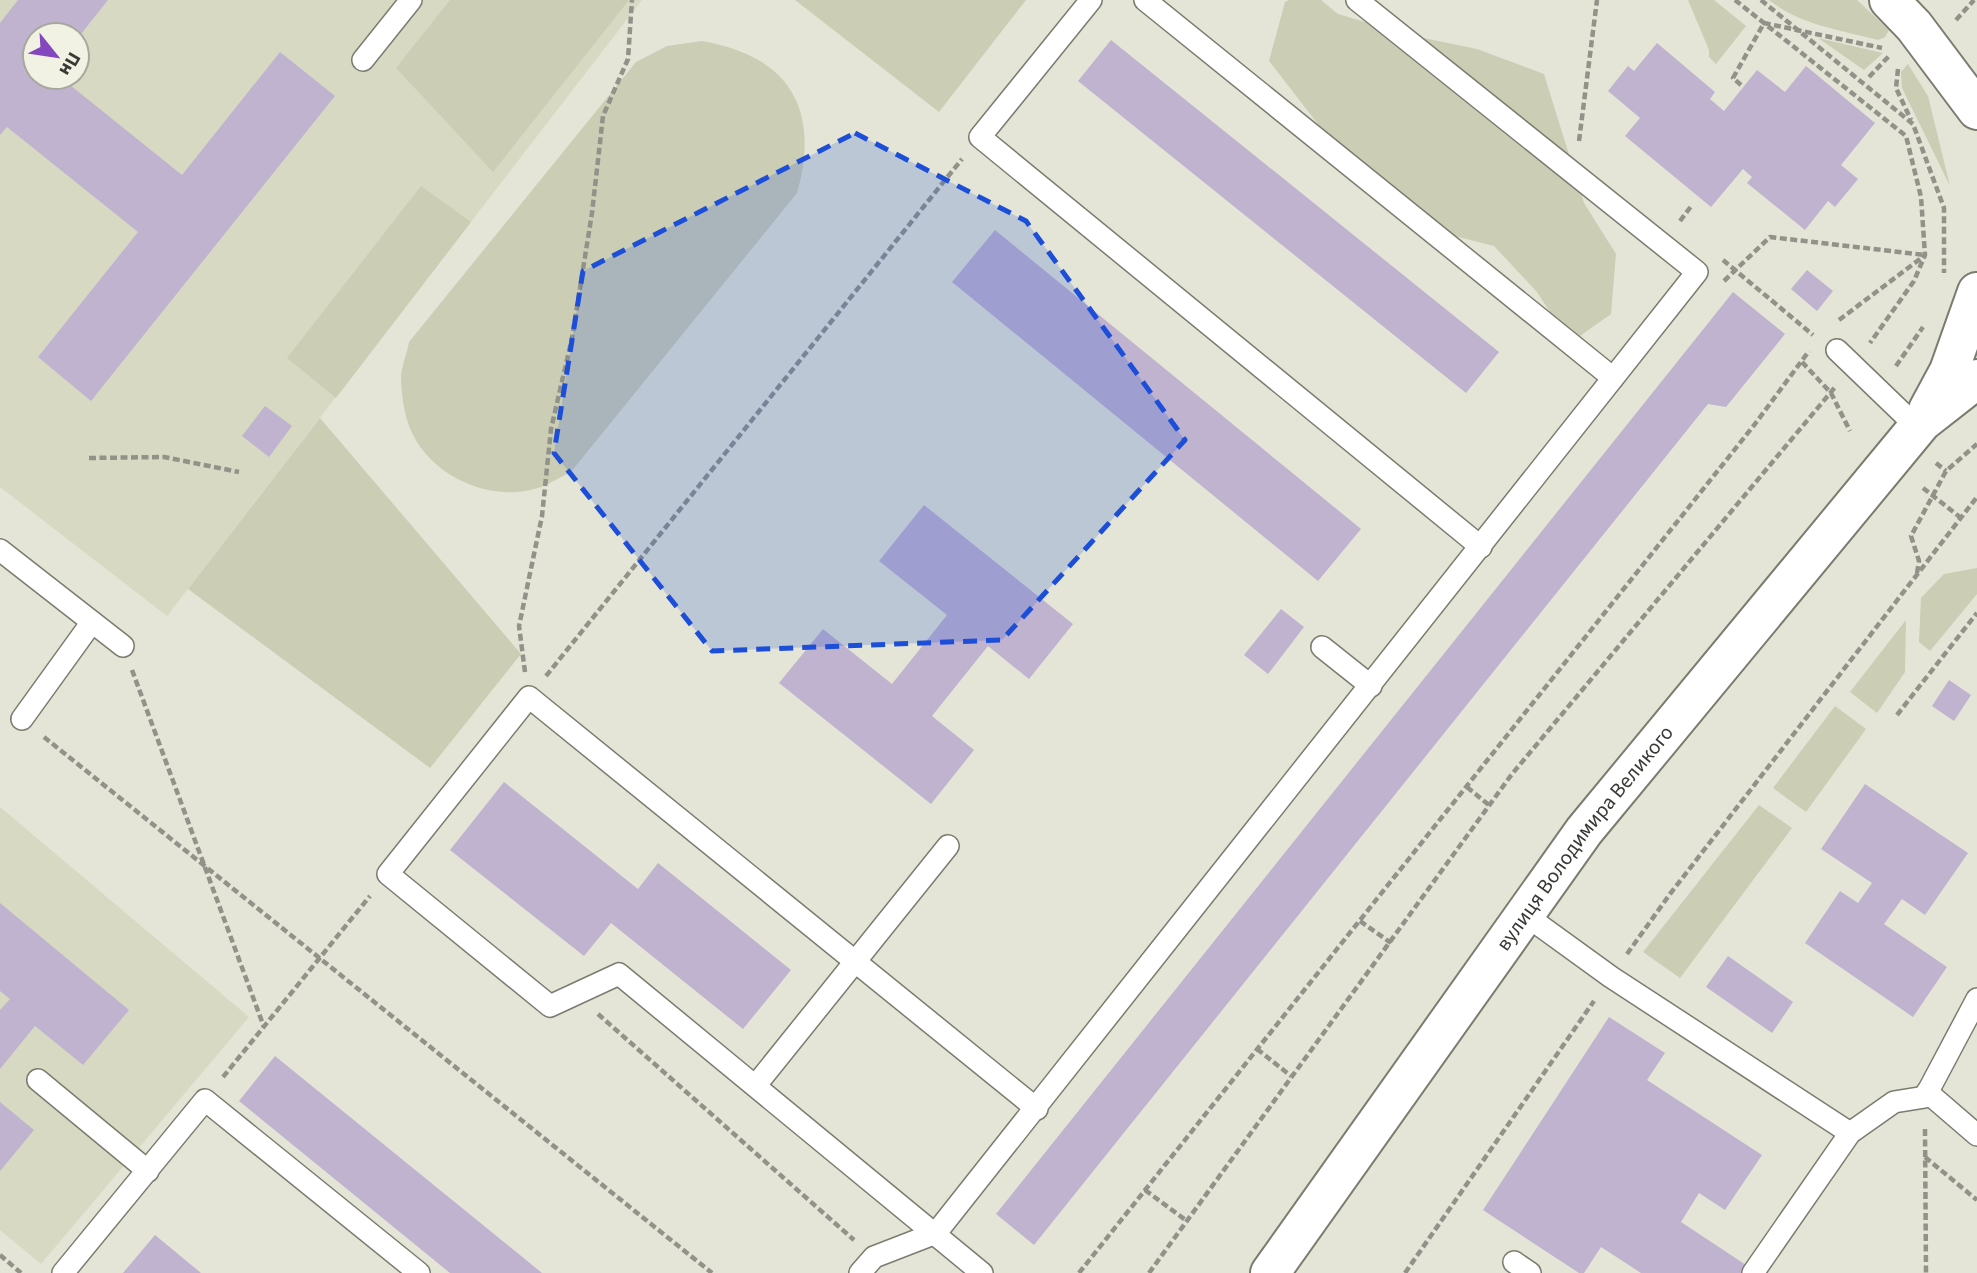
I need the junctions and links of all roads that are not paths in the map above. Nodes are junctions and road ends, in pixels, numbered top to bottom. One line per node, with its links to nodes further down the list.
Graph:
1 (411, 0): 6 (lane)
2 (1091, 0): 13 (lane)
3 (1145, 0): 10 (lane)
4 (1357, 0): 10 (lane)
5 (1889, 0): 7 (main road)
6 (363, 60)
7 (1977, 110)
8 (1977, 292): 12 (main road, вулиця Володимира Великого)
9 (1837, 350): 12 (lane)
10 (1614, 378): 13 (lane)
11 (1977, 379): 12 (main road, вулиця Володимира Великого)
12 (1920, 424): 21 (main road, вулиця Володимира Великого)
13 (1481, 547): 18 (lane)
14 (0, 550): 15 (lane)
15 (92, 622): 16 (lane); 19 (lane)
16 (123, 646)
17 (1322, 647): 18 (lane)
18 (1371, 686): 27 (lane)
19 (22, 719)
20 (948, 846): 22 (lane)
21 (1524, 914): 28 (lane); 36 (main road, вулиця Володимира Великого)
22 (855, 962): 25 (lane); 25 (lane); 27 (lane)
23 (1977, 999): 26 (lane)
24 (37, 1080): 30 (lane)
25 (756, 1085): 31 (lane)
26 (1926, 1094): 28 (lane); 29 (lane)
27 (1037, 1109): 31 (lane)
28 (1850, 1133): 37 (lane)
29 (1977, 1135)
30 (148, 1171): 33 (lane); 34 (lane)
31 (936, 1233): 32 (lane); 35 (lane)
32 (867, 1265)
33 (63, 1273)
34 (419, 1273)
35 (982, 1273)
36 (1270, 1273)
37 (1753, 1273)

